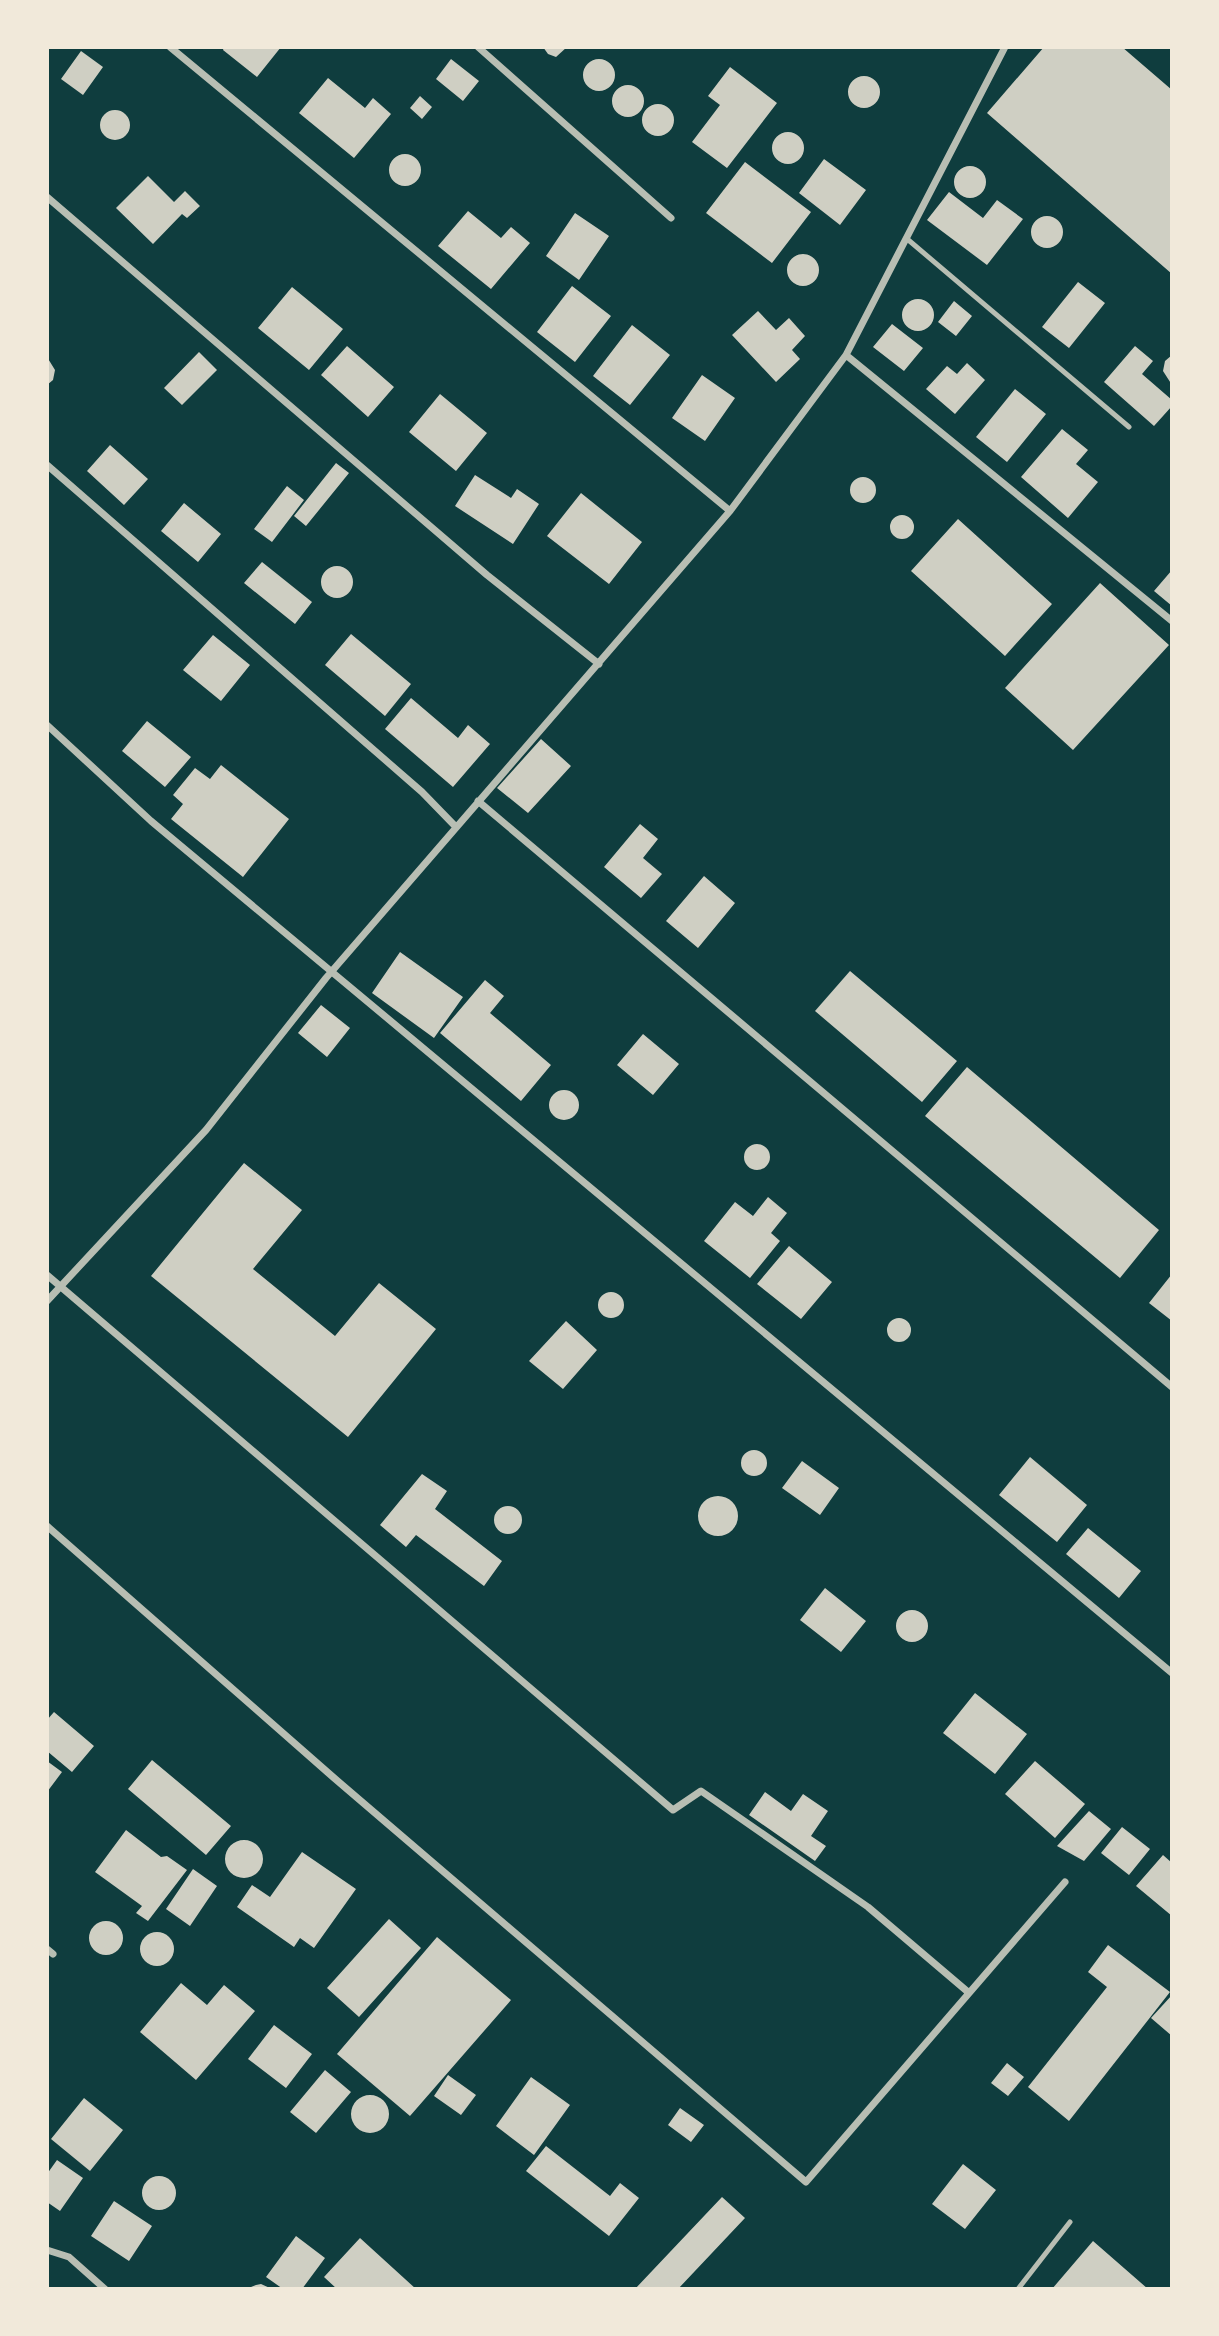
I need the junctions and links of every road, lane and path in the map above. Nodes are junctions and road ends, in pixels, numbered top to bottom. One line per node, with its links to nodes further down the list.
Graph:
1 (170, 47): 10 (street)
2 (478, 47): 5 (street)
3 (1004, 47): 6 (street)
4 (47, 197): 12 (street)
5 (671, 218)
6 (906, 238): 7 (street); 8 (lane)
7 (846, 355): 10 (street); 11 (street)
8 (1129, 427)
9 (47, 466): 15 (street)
10 (730, 512): 12 (street)
11 (1172, 621)
12 (599, 664): 14 (street)
13 (47, 724): 16 (street)
14 (478, 801): 15 (street); 20 (street)
15 (455, 826): 16 (street)
16 (332, 970): 18 (street); 22 (street)
17 (47, 1275): 18 (street)
18 (60, 1286): 19 (street); 24 (street)
19 (47, 1301)
20 (1172, 1387)
21 (47, 1525): 24 (street)
22 (1172, 1673)
23 (1065, 1882): 24 (street)
24 (968, 1993)
25 (1070, 2222): 28 (lane)
26 (47, 2250): 27 (street)
27 (105, 2289)
28 (1018, 2289)

